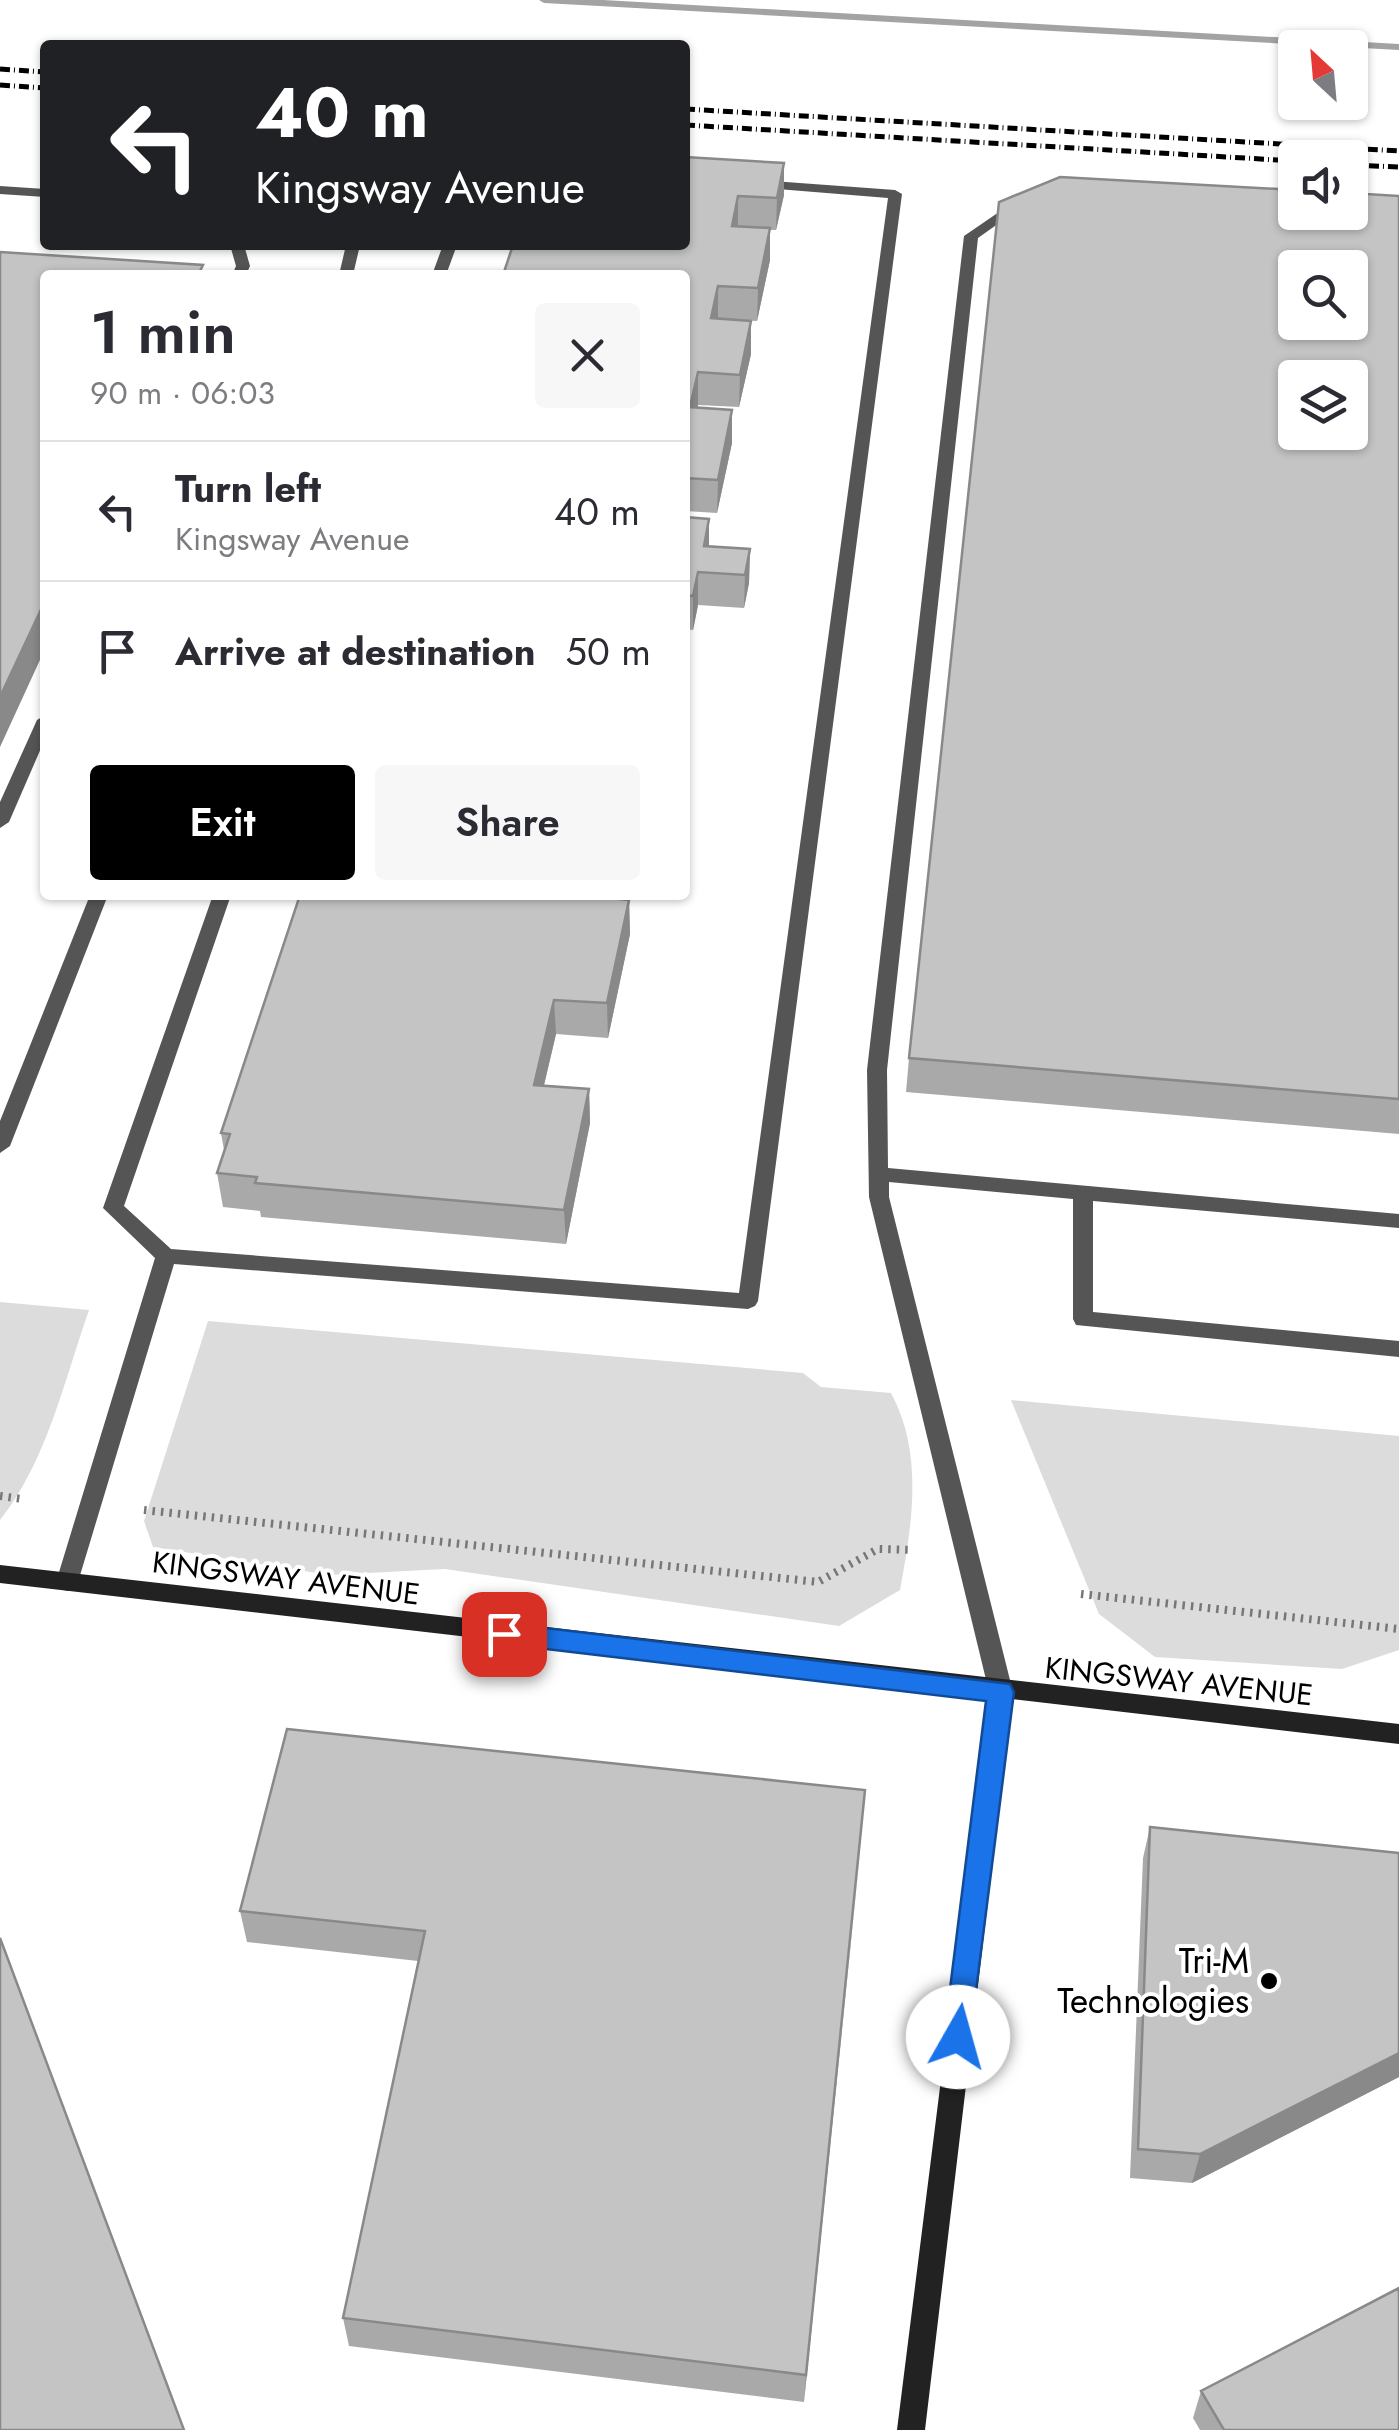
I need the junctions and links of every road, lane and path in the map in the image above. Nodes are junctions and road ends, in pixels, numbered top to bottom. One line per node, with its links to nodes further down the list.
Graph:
1 (742, 183): 13 (lane)
2 (0, 190): 3 (lane)
3 (40, 193)
4 (1042, 201): 10 (lane)
5 (40, 731): 6 (lane)
6 (0, 822)
7 (97, 900): 9 (lane)
8 (220, 900): 13 (lane)
9 (0, 1146)
10 (879, 1174): 11 (lane); 23 (lane)
11 (1083, 1192): 12 (lane); 14 (lane)
12 (1399, 1221)
13 (166, 1256): 20 (lane)
14 (1399, 1349)
15 (0, 1496): 16 (path)
16 (22, 1499)
17 (144, 1510): 18 (path)
18 (912, 1550)
19 (0, 1574): 20 (main road, KINGSWAY AVENUE)
20 (67, 1582): 23 (main road, KINGSWAY AVENUE)
21 (1081, 1594): 22 (path)
22 (1399, 1630)
23 (1000, 1692): 24 (main road, KINGSWAY AVENUE); 25 (main road)
24 (1399, 1734)
25 (911, 2430)

